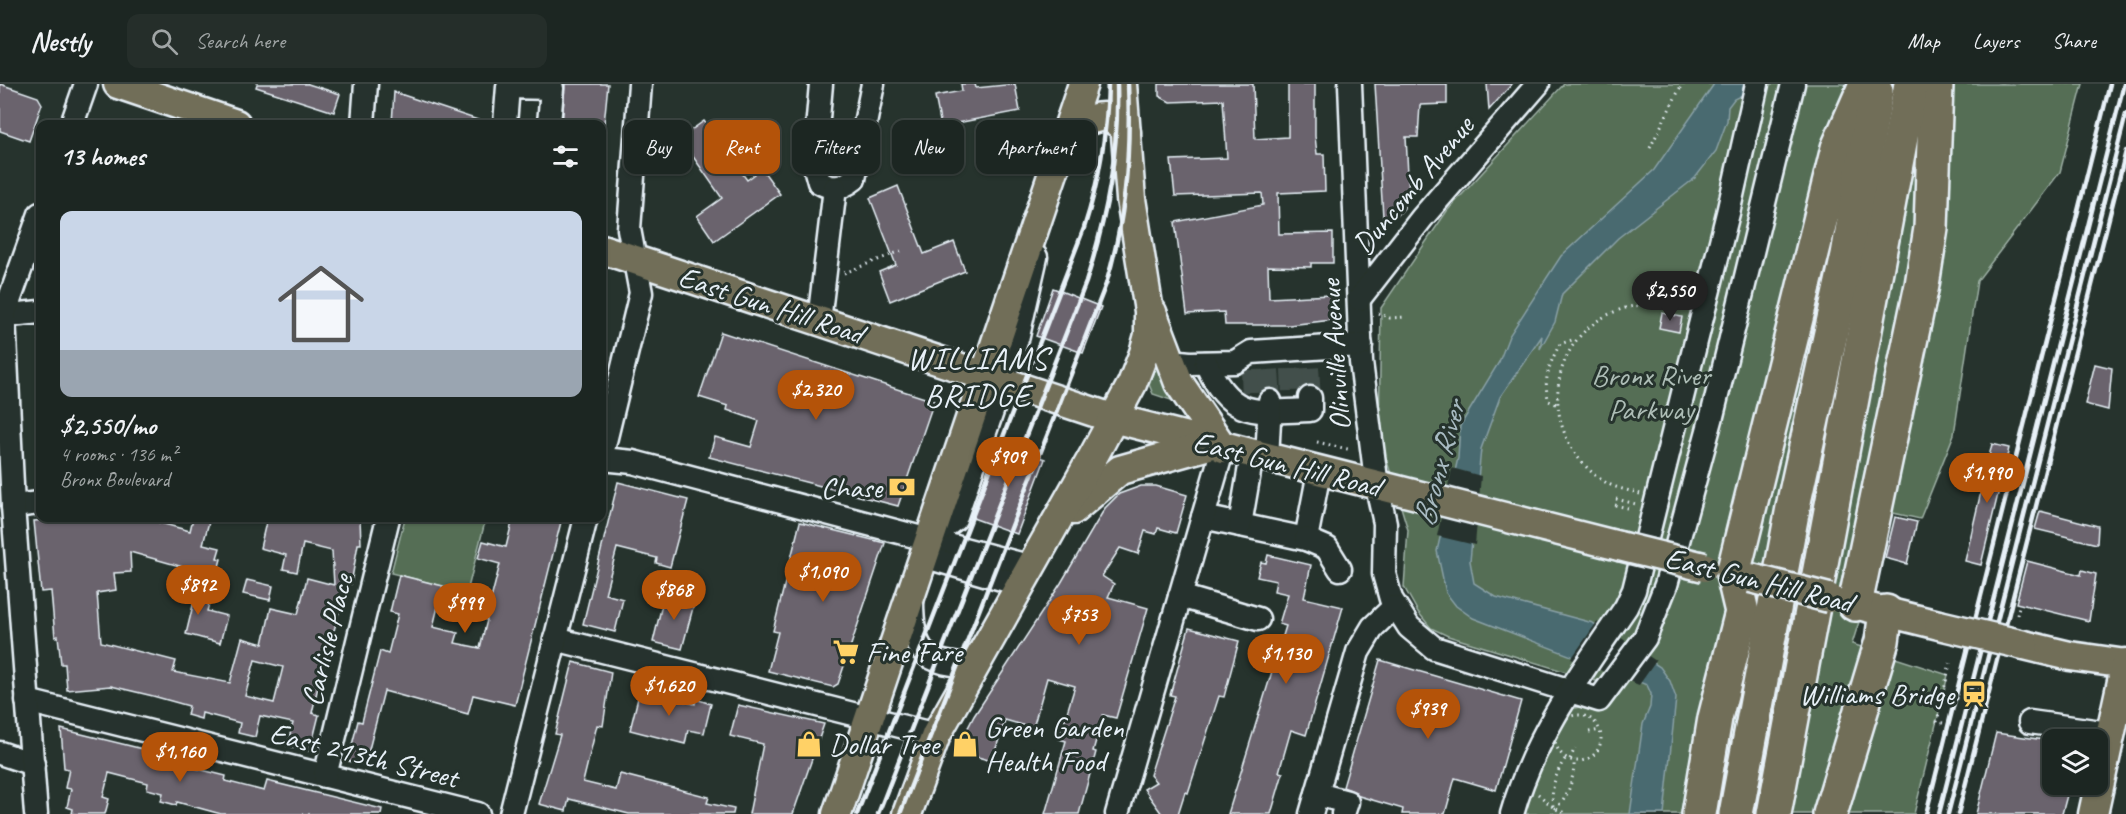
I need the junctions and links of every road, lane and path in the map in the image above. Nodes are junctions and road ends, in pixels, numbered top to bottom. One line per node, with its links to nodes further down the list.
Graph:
1 (86, 84): 19 (street)
2 (118, 84): 20 (main road)
3 (366, 84): 21 (street)
4 (640, 84): 35 (street)
5 (821, 84): 31 (street)
6 (873, 84): 31 (street)
7 (1083, 84): 24 (main road)
8 (1122, 84): 26 (main road)
9 (1350, 84): 38 (street, Olinville Avenue)
10 (1538, 84): 38 (street, Duncomb Avenue)
11 (1682, 84): 29 (path)
12 (1757, 84): 27 (street)
13 (1866, 84): 79 (highway)
14 (1877, 84): 122 (highway)
15 (1911, 84): 123 (highway)
16 (1936, 84): 84 (highway)
17 (508, 85): 22 (street); 23 (street)
18 (1792, 88): 28 (street)
19 (73, 120)
20 (224, 120)
21 (363, 120)
22 (505, 120)
23 (549, 120)
24 (1072, 120)
25 (1085, 120): 26 (main road)
26 (1126, 132): 37 (main road)
27 (1746, 138): 28 (street); 62 (street)
28 (1778, 145): 64 (street)
29 (1650, 148)
30 (1054, 174): 49 (main road)
31 (835, 188): 36 (street)
32 (36, 225): 41 (street)
33 (606, 250): 35 (main road, East Gun Hill Road)
34 (901, 251): 36 (path)
35 (637, 261): 43 (main road, East Gun Hill Road); 48 (street)
36 (824, 282): 43 (street)
37 (1147, 297): 46 (main road); 53 (main road)
38 (1367, 306): 42 (path); 45 (street, Olinville Avenue)
39 (1691, 309): 44 (path)
40 (36, 312): 41 (street)
41 (2, 315): 68 (street)
42 (1406, 317)
43 (819, 321): 49 (main road, East Gun Hill Road)
44 (1577, 338): 51 (path); 51 (path)
45 (1361, 345): 47 (street); 61 (street, Olinville Avenue)
46 (1170, 361): 47 (street); 56 (main road)
47 (1206, 363): 52 (street)
48 (611, 378): 54 (street)
49 (994, 378): 53 (main road, East Gun Hill Road); 77 (main road)
50 (1299, 402): 52 (street)
51 (1557, 404): 62 (path)
52 (1262, 406): 58 (street)
53 (1112, 418): 56 (main road, East Gun Hill Road); 74 (main road)
54 (606, 420)
55 (1317, 442): 57 (path)
56 (1217, 446): 58 (main road, East Gun Hill Road); 70 (street); 74 (main road)
57 (1352, 450)
58 (1260, 457): 60 (main road, East Gun Hill Road); 73 (street)
59 (606, 459): 77 (street)
60 (1319, 472): 61 (main road, East Gun Hill Road); 75 (street)
61 (1377, 487): 79 (main road, East Gun Hill Road, bridge); 85 (street, Olinville Avenue)
62 (1653, 495): 64 (street); 83 (street)
63 (1616, 499): 66 (path)
64 (1689, 502): 86 (street)
65 (36, 503): 68 (street)
66 (1636, 504)
67 (1615, 505): 69 (path)
68 (13, 506): 76 (street)
69 (1628, 508)
70 (1203, 517): 73 (street); 82 (street)
71 (387, 522): 108 (street, Carlisle Place)
72 (585, 522): 90 (street)
73 (1240, 525): 75 (street)
74 (1052, 531): 80 (main road)
75 (1306, 539): 78 (street)
76 (8, 543): 95 (street)
77 (926, 548): 80 (street); 81 (main road)
78 (1340, 569)
79 (1729, 573): 84 (main road, East Gun Hill Road, bridge); 121 (highway)
80 (1027, 576): 93 (main road)
81 (912, 585): 93 (street); 96 (main road)
82 (1180, 596): 89 (street); 116 (street)
83 (1630, 599): 86 (street); 94 (street)
84 (1857, 604): 92 (main road, East Gun Hill Road, bridge); 124 (highway)
85 (1394, 607): 94 (street, Olinville Avenue); 109 (street)
86 (1659, 607): 94 (street, Olinville Avenue)
87 (2019, 607): 88 (path)
88 (2017, 615)
89 (1258, 619)
90 (555, 639): 96 (street); 113 (street)
91 (1950, 663): 98 (path)
92 (2126, 663): 103 (main road)
93 (976, 666): 102 (main road)
94 (1569, 690): 118 (street)
95 (27, 701): 107 (street); 108 (street, East 213th Street)
96 (869, 718): 102 (street); 114 (main road)
97 (2030, 722): 103 (street)
98 (1943, 723)
99 (1598, 724): 100 (path)
100 (1600, 730): 101 (path); 106 (path)
101 (1589, 732)
102 (936, 735): 115 (main road)
103 (2114, 742): 125 (main road)
104 (1575, 748): 106 (path)
105 (0, 753): 107 (street)
106 (1570, 759): 110 (path); 110 (path)
107 (33, 764): 111 (street)
108 (325, 776): 112 (street, East 213th Street)
109 (1314, 804): 117 (street)
110 (1554, 808): 119 (path); 120 (path)
111 (36, 814)
112 (478, 814)
113 (511, 814)
114 (837, 814)
115 (907, 814)
116 (1117, 814)
117 (1343, 814)
118 (1512, 814)
119 (1552, 814)
120 (1568, 814)
121 (1699, 814)
122 (1736, 814)
123 (1774, 814)
124 (1830, 814)
125 (2093, 814)

